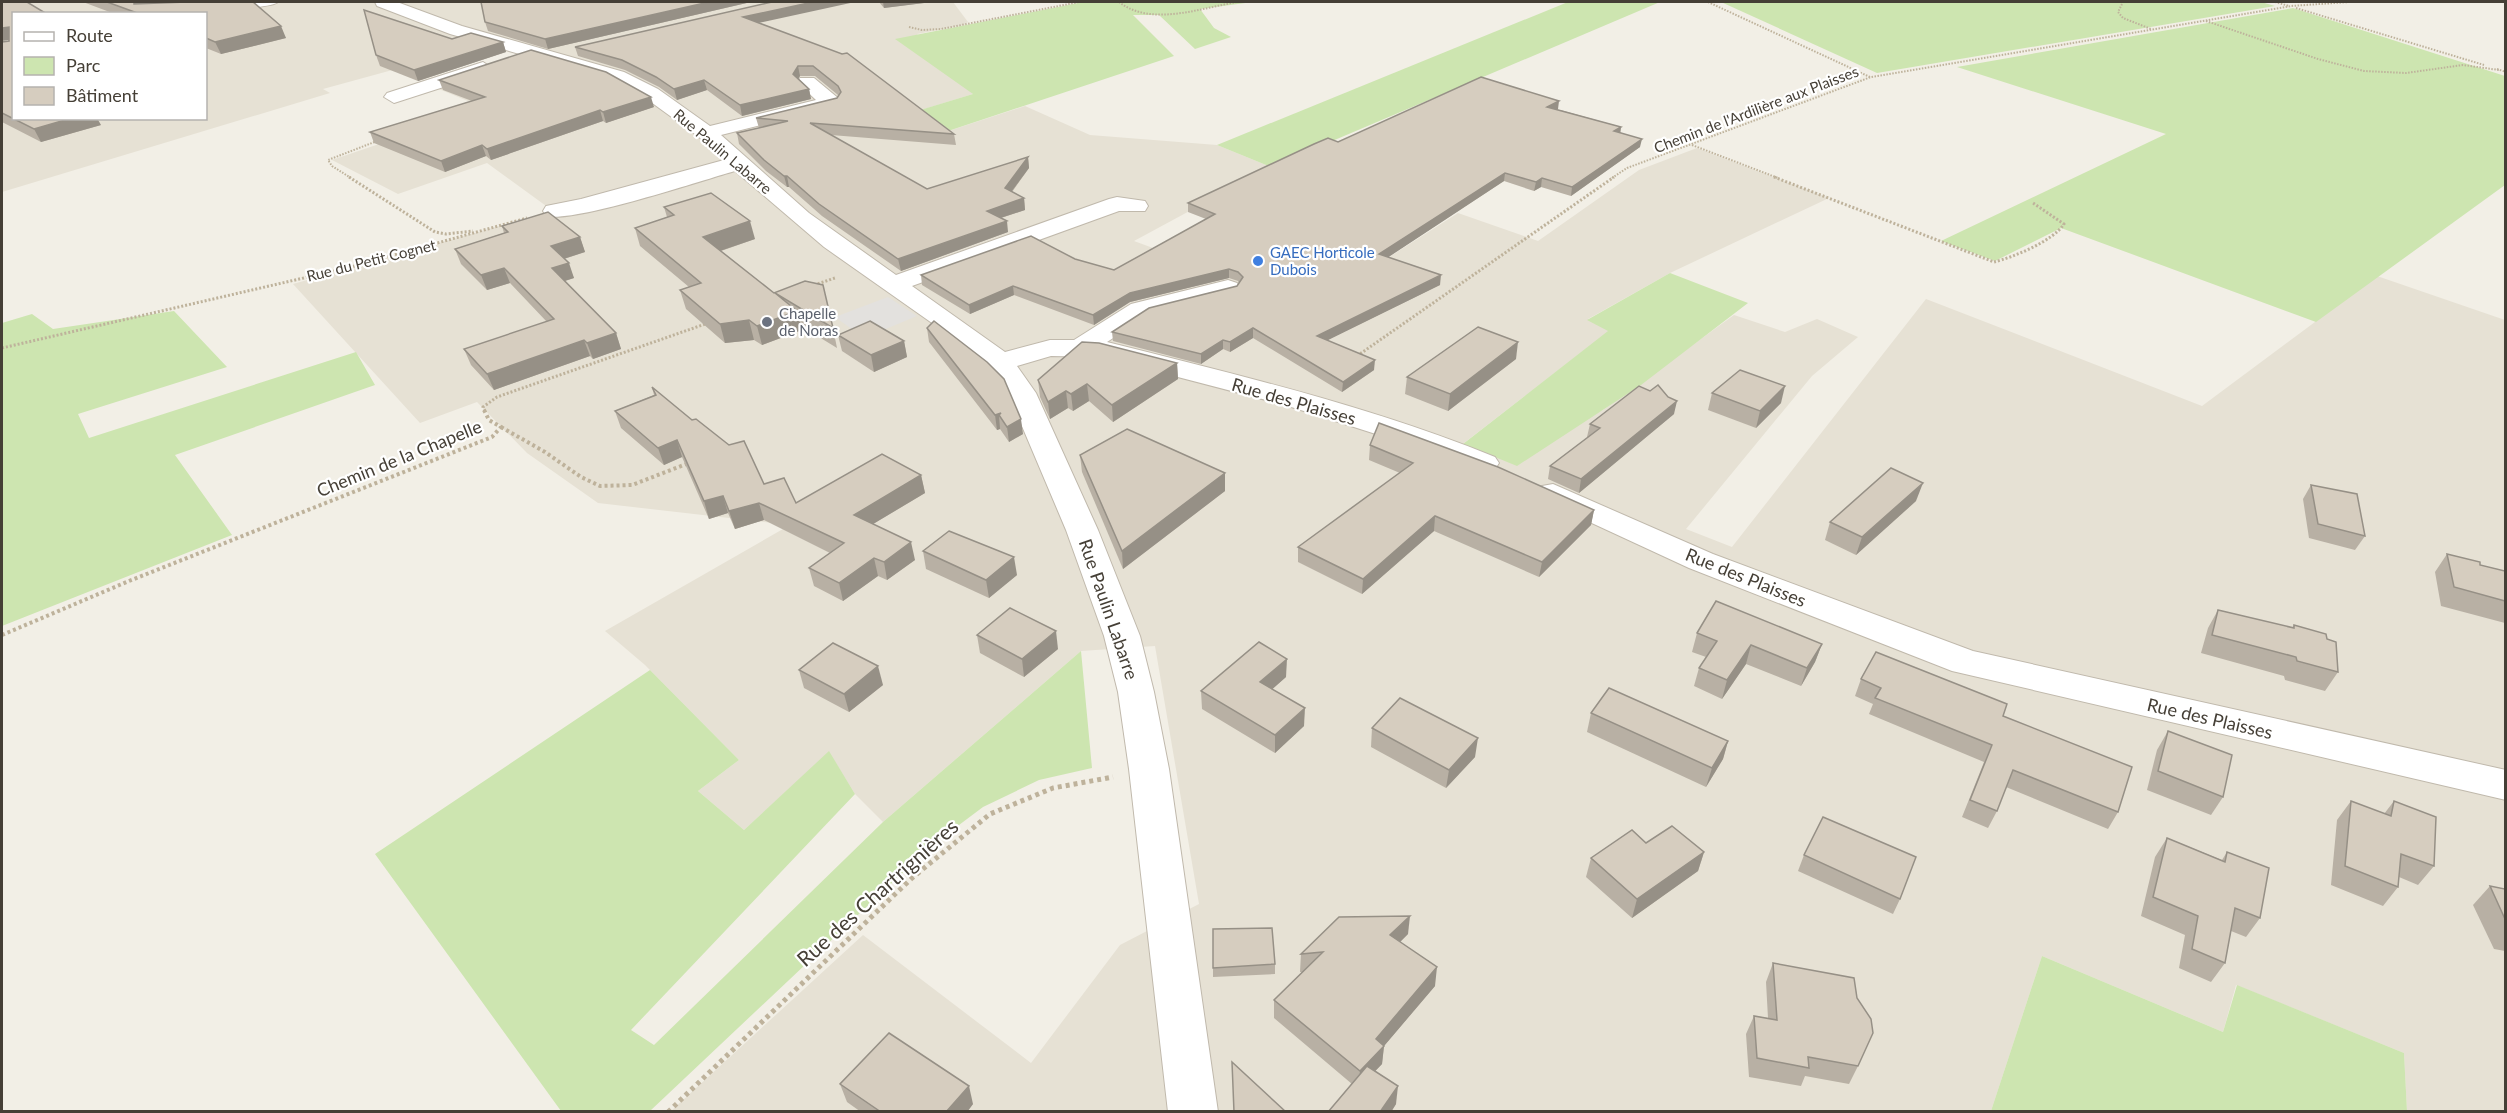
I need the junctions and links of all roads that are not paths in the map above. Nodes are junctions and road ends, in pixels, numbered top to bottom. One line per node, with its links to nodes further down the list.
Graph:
1 (245, 2): 2 (street); 5 (street)
2 (270, 2)
3 (373, 2): 4 (street); 6 (street)
4 (384, 2): 6 (street)
5 (165, 12)
6 (427, 15): 8 (street, Rue Paulin Labarre)
7 (585, 46): 8 (street)
8 (542, 54): 10 (street); 11 (street, Rue Paulin Labarre)
9 (807, 82): 11 (street)
10 (394, 97)
11 (706, 133): 12 (street, Rue Paulin Labarre)
12 (739, 163): 14 (street); 15 (street, Rue Paulin Labarre)
13 (1137, 206): 15 (street)
14 (554, 211)
15 (892, 285): 18 (street, Rue Paulin Labarre)
16 (1228, 288): 17 (street)
17 (1079, 349): 18 (street, Rue des Plaisses); 19 (street, Rue des Plaisses)
18 (1000, 362): 20 (street, Rue Paulin Labarre)
19 (2505, 785)
20 (1193, 1112)

